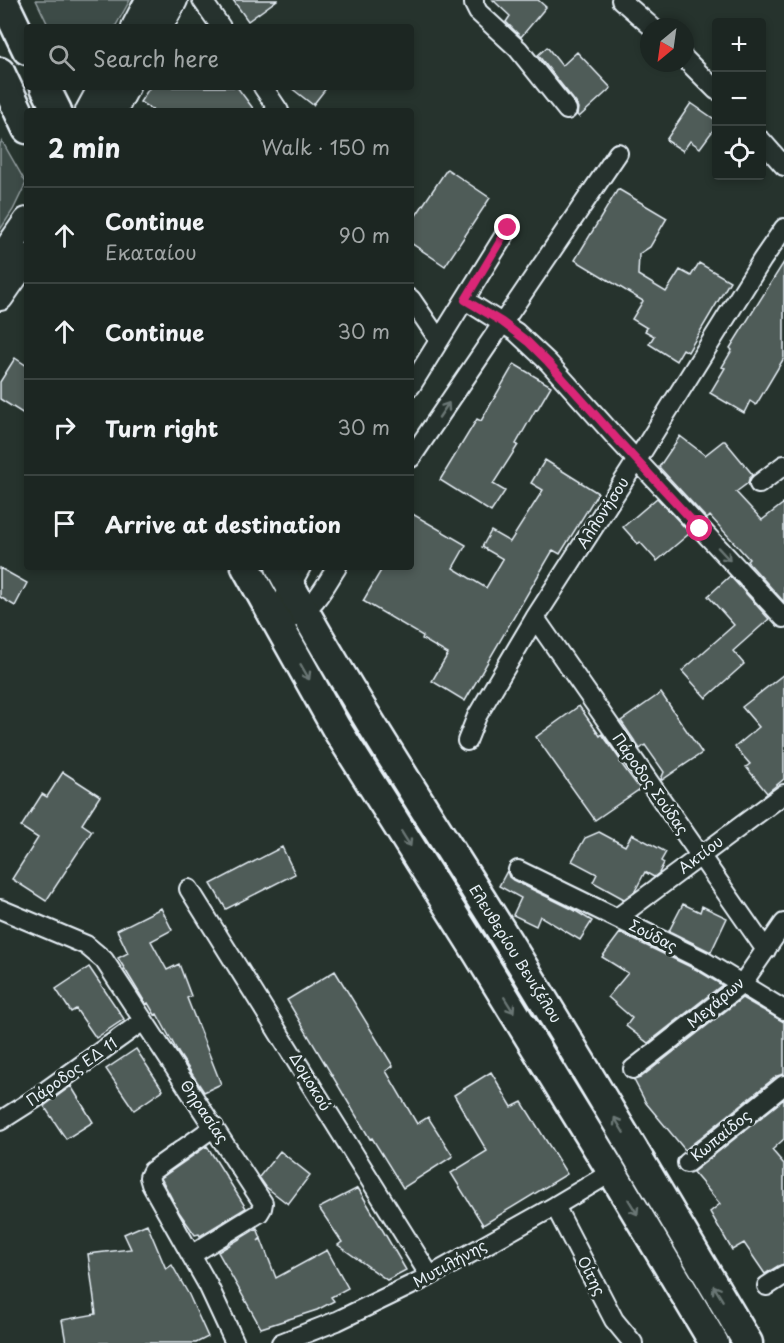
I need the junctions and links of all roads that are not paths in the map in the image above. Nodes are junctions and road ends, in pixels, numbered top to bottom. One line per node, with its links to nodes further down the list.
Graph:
1 (3, 0): 11 (main road)
2 (149, 0): 8 (main road)
3 (174, 0): 9 (main road)
4 (202, 0): 10 (street)
5 (474, 0): 23 (street)
6 (621, 0): 7 (street)
7 (641, 18)
8 (137, 24)
9 (161, 24)
10 (219, 24)
11 (24, 44)
12 (694, 68): 13 (street)
13 (712, 85)
14 (46, 90): 19 (main road)
15 (100, 90): 20 (main road)
16 (124, 90): 21 (main road)
17 (265, 90): 22 (street)
18 (4, 93): 24 (main road)
19 (56, 108)
20 (91, 108)
21 (115, 108)
22 (277, 108)
23 (567, 110)
24 (24, 124)
25 (766, 146): 27 (street)
26 (618, 153): 36 (street)
27 (784, 166)
28 (24, 225): 31 (main road)
29 (508, 228): 34 (street)
30 (784, 228): 40 (street, Αλλονήσου)
31 (0, 260)
32 (24, 262): 33 (main road)
33 (0, 297)
34 (465, 300): 36 (street); 37 (street)
35 (414, 303): 37 (street)
36 (502, 322): 39 (street, one-way to 36); 40 (street)
37 (439, 340): 38 (street)
38 (414, 381)
39 (414, 454)
40 (637, 460): 47 (street, Αλλονήσου); 48 (street, one-way to 48)
41 (784, 465): 42 (street)
42 (759, 483)
43 (248, 570): 49 (main road)
44 (336, 570): 46 (street)
45 (290, 573): 46 (main road, Ελευθερίου Βενιζέλου); 49 (street)
46 (304, 611): 49 (street); 77 (main road, Ελευθερίου Βενιζέλου, one-way to 46)
47 (535, 618): 50 (street, Αλλονήσου); 52 (street, Πάροδος Σούδας)
48 (784, 618)
49 (276, 621): 67 (main road, one-way to 67)
50 (467, 741)
51 (782, 799): 52 (street, Ακτίου)
52 (700, 855): 56 (street, Ακτίου); 58 (street, Πάροδος Σούδας)
53 (518, 870): 56 (street, Σούδας)
54 (189, 889): 71 (street, Δομοκού)
55 (0, 909): 61 (street, Θηρασίας)
56 (618, 918): 59 (street, Σούδας)
57 (784, 923): 58 (street, Μεγάρων)
58 (766, 950): 59 (street, Μεγάρων)
59 (742, 984): 60 (street, Σούδας); 62 (street, Μεγάρων)
60 (784, 1010)
61 (143, 1021): 64 (street, Πάροδος ΕΔ 11); 65 (street, Θηρασίας)
62 (633, 1068)
63 (784, 1085): 66 (street, Κωπαίδος)
64 (0, 1121)
65 (214, 1127): 69 (street); 69 (street, Θηρασίας)
66 (687, 1163)
67 (612, 1172): 68 (street, Μυτιλήνης); 76 (main road, one-way to 76)
68 (555, 1206): 71 (street, Μυτιλήνης); 75 (street, Οίτης)
69 (191, 1255): 73 (street)
70 (784, 1275): 72 (street)
71 (430, 1276): 74 (street, Μυτιλήνης)
72 (767, 1286)
73 (235, 1343)
74 (281, 1343)
75 (633, 1343)
76 (714, 1343)
77 (748, 1343)

